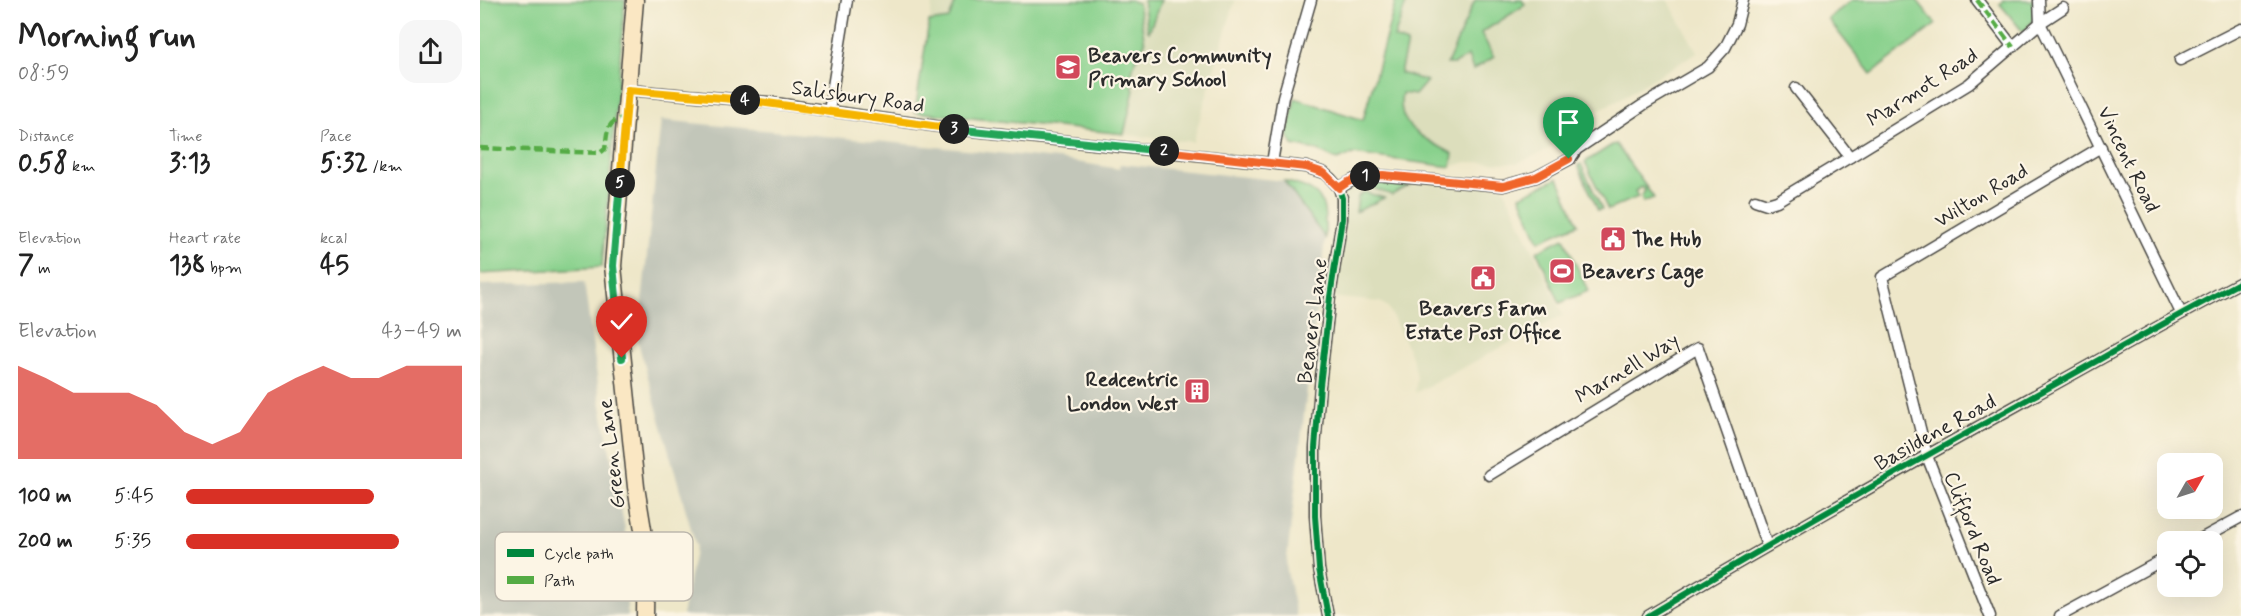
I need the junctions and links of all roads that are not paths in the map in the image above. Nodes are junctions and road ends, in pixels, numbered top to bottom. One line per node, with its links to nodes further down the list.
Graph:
1 (635, 0): 13 (street, Green Lane)
2 (847, 0): 14 (street)
3 (1311, 0): 17 (street)
4 (1743, 0): 18 (street)
5 (1977, 0): 10 (street)
6 (2039, 0): 8 (street)
7 (2063, 9): 8 (street, Marmot Road)
8 (2040, 23): 10 (street, Marmot Road); 15 (street, Vincent Road)
9 (2241, 29): 11 (street)
10 (2013, 47): 16 (street, Marmot Road)
11 (2180, 60)
12 (1796, 88): 16 (street)
13 (628, 90): 14 (street, Salisbury Road); 27 (street, Green Lane)
14 (829, 111): 17 (street, Salisbury Road)
15 (2102, 147): 20 (street, Wilton Road); 22 (street, Vincent Road)
16 (1850, 157): 19 (street, Marmot Road)
17 (1272, 163): 18 (street)
18 (1339, 188): 32 (street, Beavers Lane)
19 (1755, 200)
20 (1882, 277): 23 (street, Clifford Road)
21 (2241, 282): 22 (street, Basildene Road)
22 (2181, 314): 23 (street, Basildene Road)
23 (1927, 456): 28 (street, Basildene Road); 34 (street, Clifford Road)
24 (1489, 475): 28 (street, Marnell Way)
25 (2241, 517): 26 (street)
26 (2216, 531)
27 (643, 532)
28 (1767, 546): 33 (street, Basildene Road)
29 (2157, 563): 35 (street)
30 (645, 601): 31 (street, Green Lane)
31 (645, 616)
32 (1329, 616)
33 (1648, 616)
34 (1990, 616)
35 (2060, 616)

